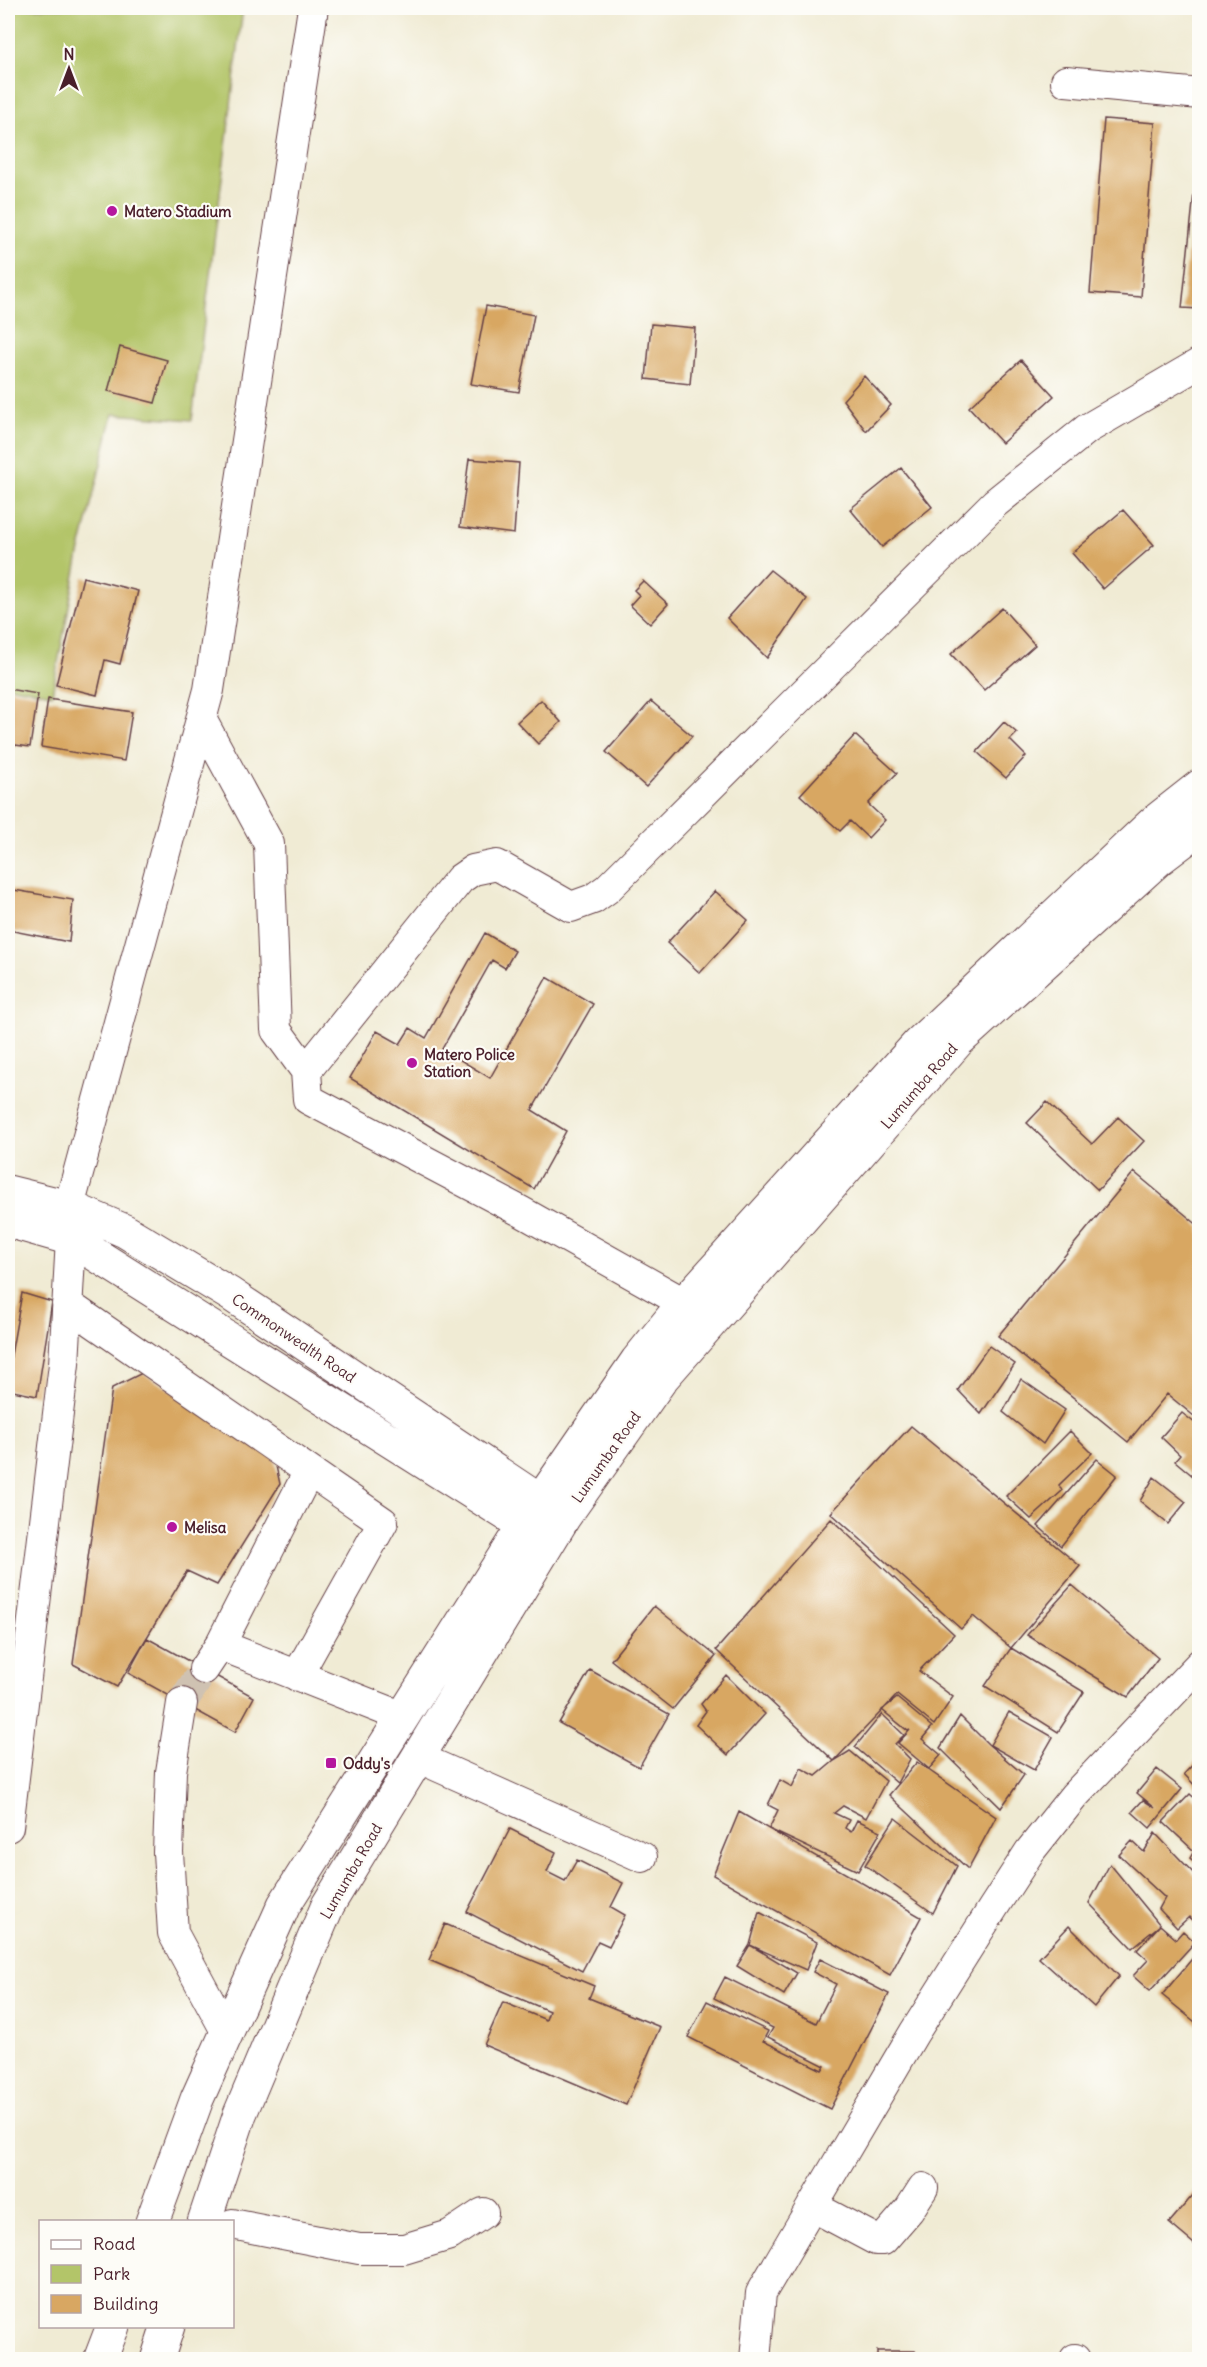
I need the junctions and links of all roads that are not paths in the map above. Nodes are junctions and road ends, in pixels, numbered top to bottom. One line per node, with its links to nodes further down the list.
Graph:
1 (314, 8): 5 (street)
2 (1066, 81): 3 (street)
3 (1200, 94)
4 (1200, 363): 8 (street)
5 (201, 719): 8 (street); 10 (street)
6 (1200, 786): 13 (main road, Lumumba Road)
7 (1200, 828): 16 (main road, Lumumba Road)
8 (306, 1071): 13 (street)
9 (8, 1192): 10 (main road, Commonwealth Road)
10 (69, 1207): 12 (street); 16 (main road, Commonwealth Road)
11 (8, 1221): 12 (main road)
12 (70, 1239): 14 (street); 16 (main road)
13 (684, 1303): 16 (main road, Lumumba Road)
14 (67, 1304): 15 (street); 22 (street)
15 (309, 1471): 18 (street); 18 (street)
16 (544, 1521): 20 (main road, Lumumba Road); 21 (main road, Lumumba Road)
17 (1198, 1670): 26 (street)
18 (297, 1676): 20 (street)
19 (182, 1703): 24 (street)
20 (403, 1717): 24 (main road, Lumumba Road)
21 (418, 1758): 23 (street); 29 (main road, Lumumba Road)
22 (8, 1827)
23 (642, 1857)
24 (227, 2033): 28 (main road, Lumumba Road)
25 (923, 2188): 26 (street)
26 (812, 2206): 35 (street)
27 (483, 2213): 30 (street)
28 (153, 2220)
29 (215, 2220)
30 (234, 2226)
31 (112, 2328): 33 (main road)
32 (167, 2328): 34 (main road)
33 (100, 2360)
34 (157, 2360)
35 (755, 2360)

